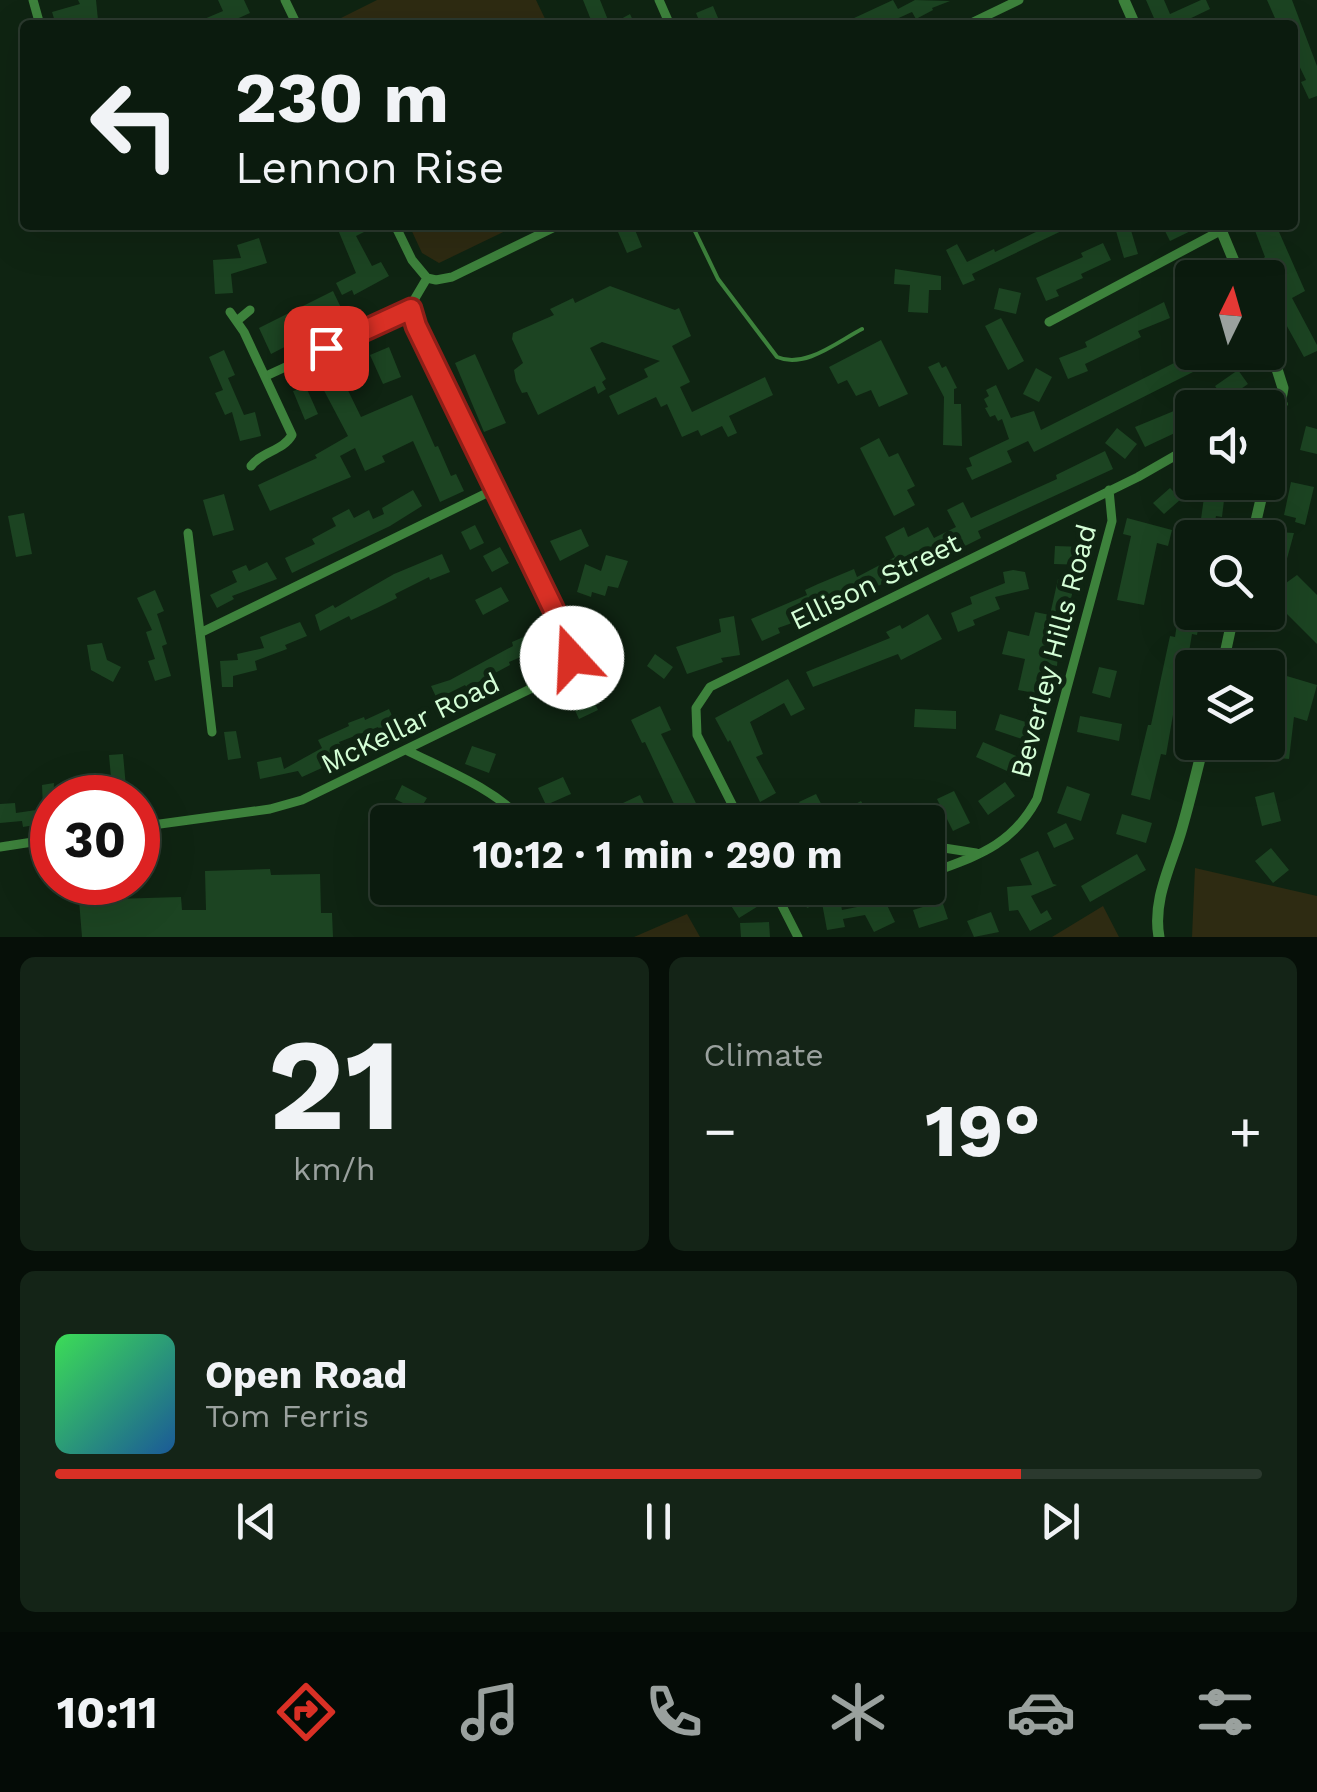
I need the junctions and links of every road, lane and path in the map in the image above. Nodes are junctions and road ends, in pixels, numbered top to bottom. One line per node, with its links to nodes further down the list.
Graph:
1 (1019, 0): 2 (street)
2 (977, 20)
3 (397, 230): 9 (street)
4 (549, 230): 9 (street)
5 (695, 230): 13 (lane)
6 (1217, 230): 12 (street)
7 (1222, 230): 8 (street)
8 (1234, 260)
9 (428, 278): 10 (street)
10 (411, 309): 14 (street); 17 (street, McKellar Road)
11 (250, 310): 14 (street)
12 (1049, 322)
13 (862, 329)
14 (266, 376): 15 (street)
15 (247, 447)
16 (1175, 455): 18 (street, Ellison Street)
17 (495, 488): 20 (street); 22 (street, McKellar Road)
18 (1109, 490): 25 (street, Ellison Street); 30 (street, Beverley Hills Road)
19 (188, 533): 20 (street)
20 (200, 632): 21 (street)
21 (212, 732)
22 (406, 750): 24 (street); 26 (street, McKellar Road)
23 (1199, 760): 34 (street)
24 (508, 805)
25 (732, 805)
26 (160, 824)
27 (30, 842): 28 (street)
28 (0, 847)
29 (945, 848): 30 (street)
30 (976, 854): 31 (street, Beverley Hills Road)
31 (945, 867)
32 (782, 905): 33 (street)
33 (798, 937)
34 (1159, 937)

